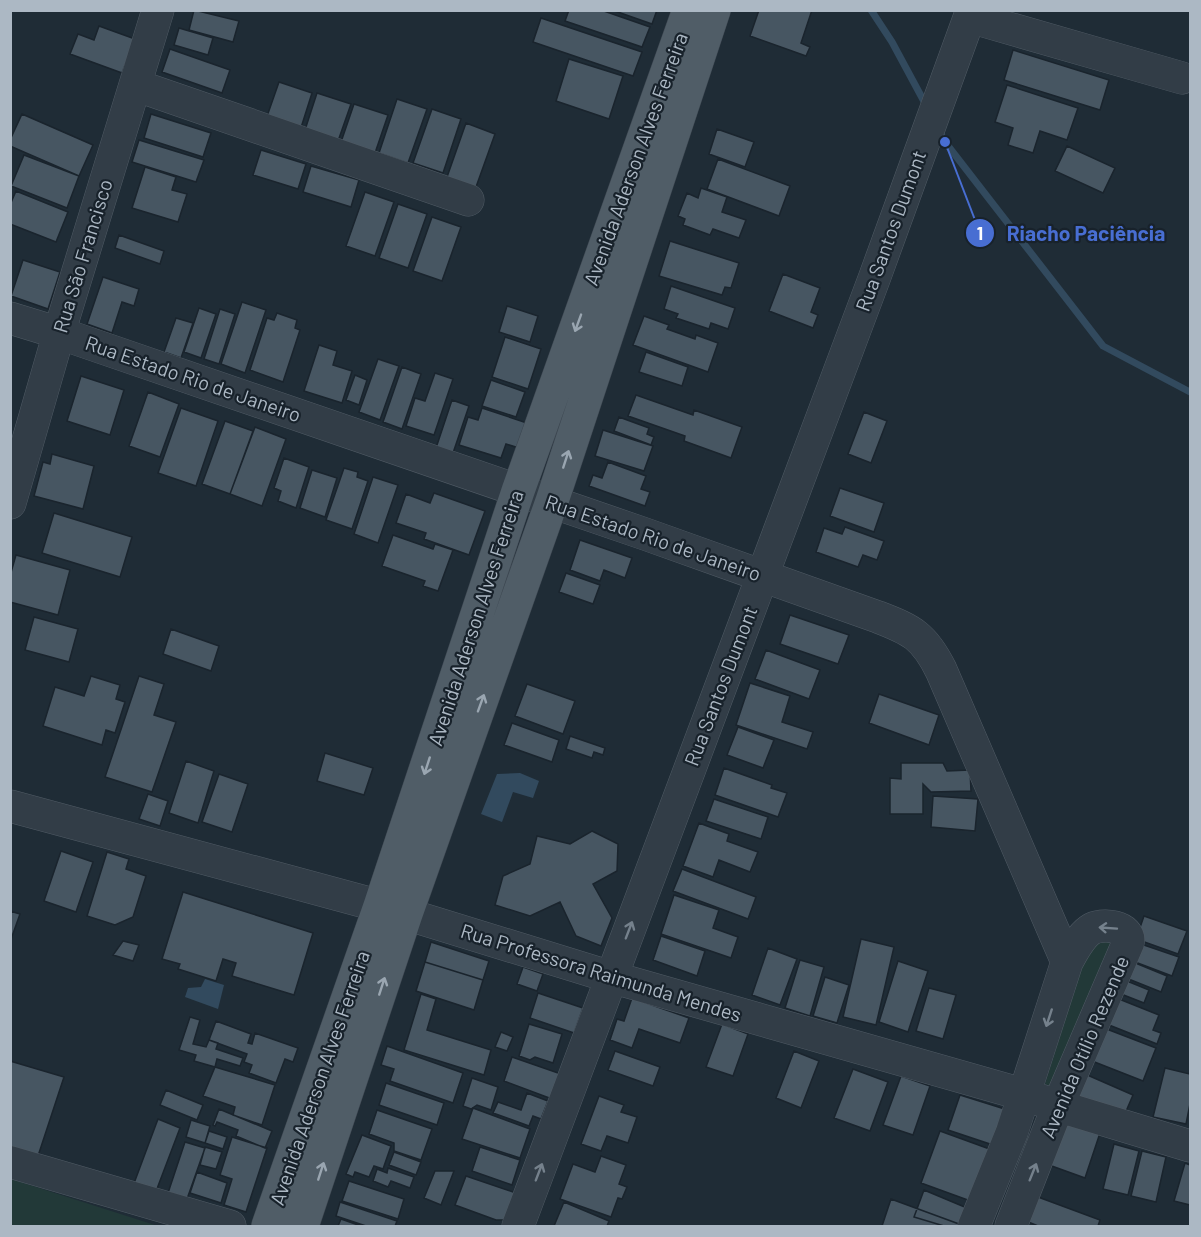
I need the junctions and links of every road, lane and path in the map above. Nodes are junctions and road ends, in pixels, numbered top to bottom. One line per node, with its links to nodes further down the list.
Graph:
1 (158, 10): 6 (street, Rua São Francisco)
2 (689, 10): 10 (main road, Avenida Aderson Alves Ferreira, one-way to 10)
3 (714, 10): 11 (main road, Avenida Aderson Alves Ferreira, one-way to 3)
4 (971, 14): 5 (street); 13 (street, Rua Santos Dumont)
5 (1182, 78)
6 (135, 86): 7 (street); 9 (street, Rua São Francisco)
7 (468, 200)
8 (10, 318): 9 (street, Rua Estado Rio de Janeiro)
9 (59, 333): 10 (street, Rua Estado Rio de Janeiro); 12 (street, Rua São Francisco)
10 (518, 491): 11 (street, Rua Estado Rio de Janeiro); 15 (main road, Avenida Aderson Alves Ferreira, one-way to 15)
11 (552, 501): 13 (street, Rua Estado Rio de Janeiro); 15 (main road, Avenida Aderson Alves Ferreira, one-way to 11)
12 (10, 503)
13 (763, 576): 16 (street, Rua Estado Rio de Janeiro); 17 (street, Rua Santos Dumont, one-way to 13)
14 (10, 806): 15 (street, Rua Professora Raimunda Mendes)
15 (393, 910): 17 (street, Rua Professora Raimunda Mendes); 23 (main road, Avenida Aderson Alves Ferreira); 24 (main road, Avenida Aderson Alves Ferreira, one-way to 15)
16 (1067, 962): 18 (street, Avenida Otílio Rezende, one-way to 18); 19 (street, Avenida Otílio Rezende, one-way to 16)
17 (611, 977): 18 (street, Rua Professora Raimunda Mendes); 25 (street, Rua Santos Dumont, one-way to 17)
18 (1025, 1095): 19 (street, Rua Professora Raimunda Mendes); 26 (street, Avenida Otílio Rezende)
19 (1058, 1106): 20 (street, Rua Professora Raimunda Mendes); 27 (street, Avenida Otílio Rezende, one-way to 19)
20 (1191, 1146)
21 (10, 1162): 22 (street)
22 (230, 1227)
23 (268, 1227)
24 (302, 1227)
25 (518, 1227)
26 (974, 1227)
27 (1011, 1227)

